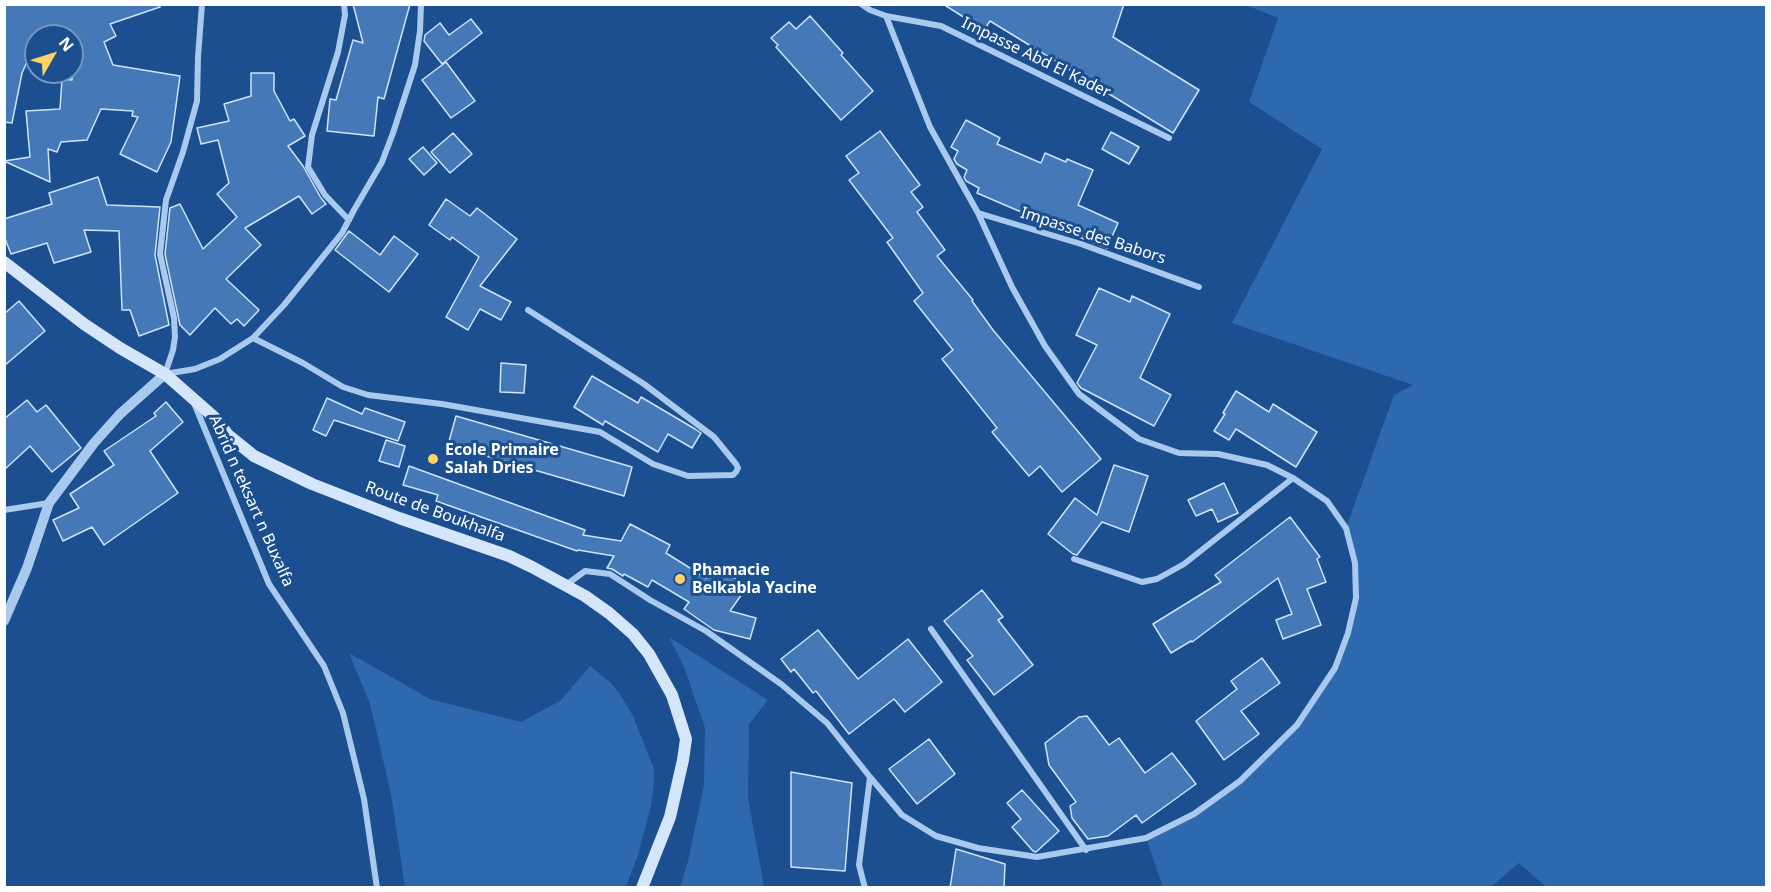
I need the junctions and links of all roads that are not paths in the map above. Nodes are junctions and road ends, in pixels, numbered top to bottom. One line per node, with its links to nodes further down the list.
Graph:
1 (202, 4): 13 (street)
2 (344, 4): 8 (street)
3 (421, 4): 8 (street)
4 (861, 4): 5 (street, Impasse Abd El Kader)
5 (886, 16): 6 (street, Impasse Abd El Kader); 7 (street)
6 (1169, 138)
7 (978, 213): 10 (street, Impasse des Babors); 15 (street)
8 (349, 220): 12 (street)
9 (4, 262): 13 (main road, Route de Boukhalfa)
10 (1199, 287)
11 (528, 310): 12 (street)
12 (253, 338): 13 (street)
13 (165, 374): 14 (main road, Route de Boukhalfa); 16 (street)
14 (190, 394): 19 (main road, Route de Boukhalfa); 24 (street, Abrid n teksart n Buxalfa)
15 (1293, 478): 18 (street); 23 (street)
16 (49, 503): 17 (street); 20 (street)
17 (4, 510)
18 (1074, 559)
19 (566, 585): 22 (street); 25 (main road, Route de Boukhalfa)
20 (4, 621)
21 (931, 629): 23 (street)
22 (870, 777): 23 (street); 26 (street)
23 (1086, 850)
24 (377, 888)
25 (642, 888)
26 (865, 888)

